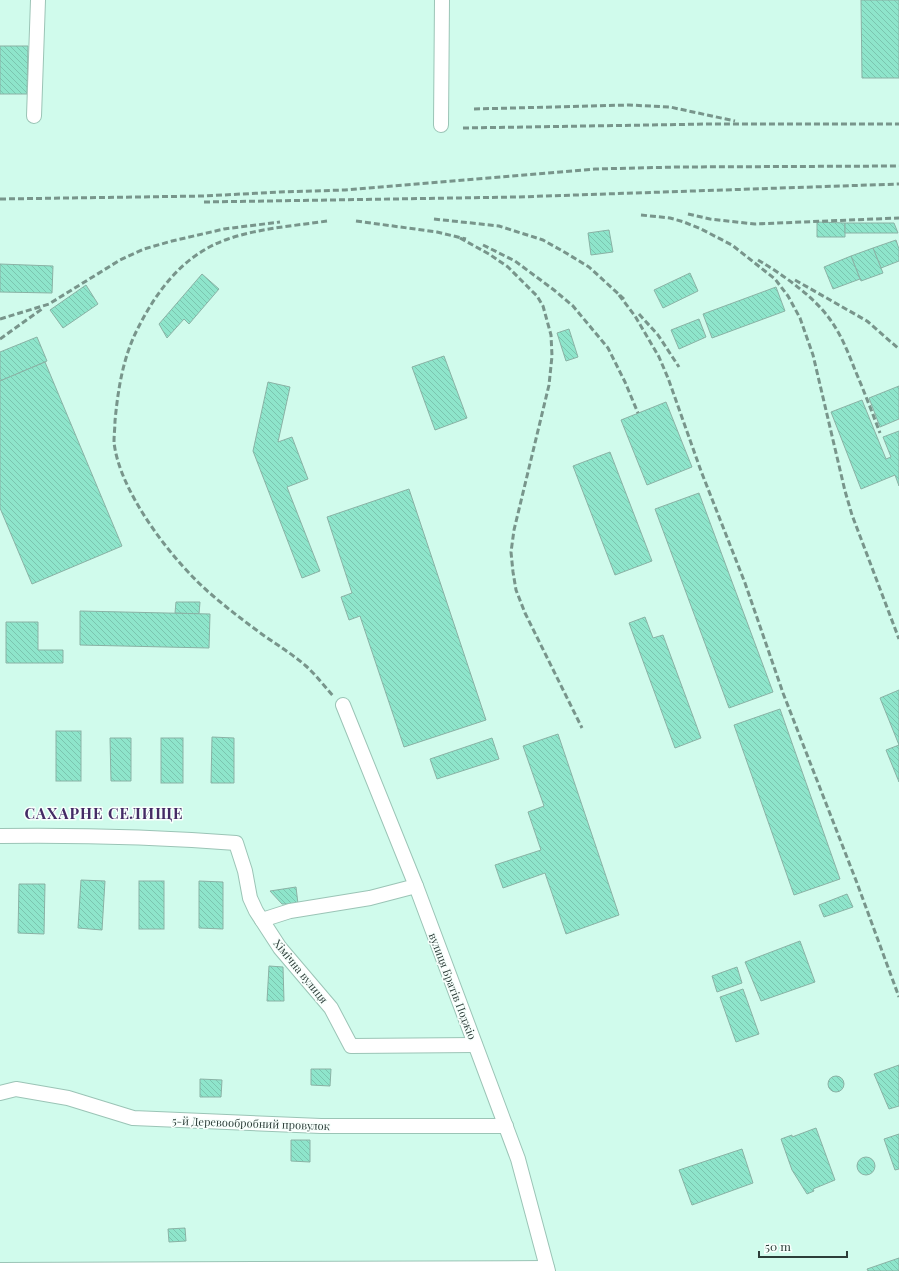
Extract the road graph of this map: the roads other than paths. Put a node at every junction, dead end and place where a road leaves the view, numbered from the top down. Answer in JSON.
{"nodes":[{"id":1,"x":38,"y":0,"type":"edge"},
{"id":2,"x":442,"y":0,"type":"edge"},
{"id":3,"x":34,"y":116,"type":"dead end"},
{"id":4,"x":441,"y":125,"type":"dead end"},
{"id":5,"x":343,"y":705,"type":"dead end"},
{"id":6,"x":0,"y":836,"type":"edge"},
{"id":7,"x":416,"y":886,"type":"junction"},
{"id":8,"x":262,"y":920,"type":"junction"},
{"id":9,"x":475,"y":1045,"type":"junction"},
{"id":10,"x":0,"y":1093,"type":"edge"},
{"id":11,"x":506,"y":1126,"type":"junction"},
{"id":12,"x":548,"y":1269,"type":"edge"},
{"id":13,"x":0,"y":1270,"type":"edge"}],
"edges":[{"from":1,"to":3,"type":"street"},
{"from":2,"to":4,"type":"street"},
{"from":5,"to":7,"type":"street","name":"вулиця Братів Поджіо"},
{"from":6,"to":8,"type":"street","name":"Хімічна вулиця"},
{"from":7,"to":8,"type":"street"},
{"from":7,"to":9,"type":"street","name":"вулиця Братів Поджіо"},
{"from":8,"to":9,"type":"street","name":"Хімічна вулиця"},
{"from":9,"to":11,"type":"street","name":"вулиця Братів Поджіо"},
{"from":10,"to":11,"type":"street","name":"5-й Деревообробний провулок"},
{"from":11,"to":12,"type":"street","name":"вулиця Братів Поджіо"},
{"from":12,"to":13,"type":"street"}]}
